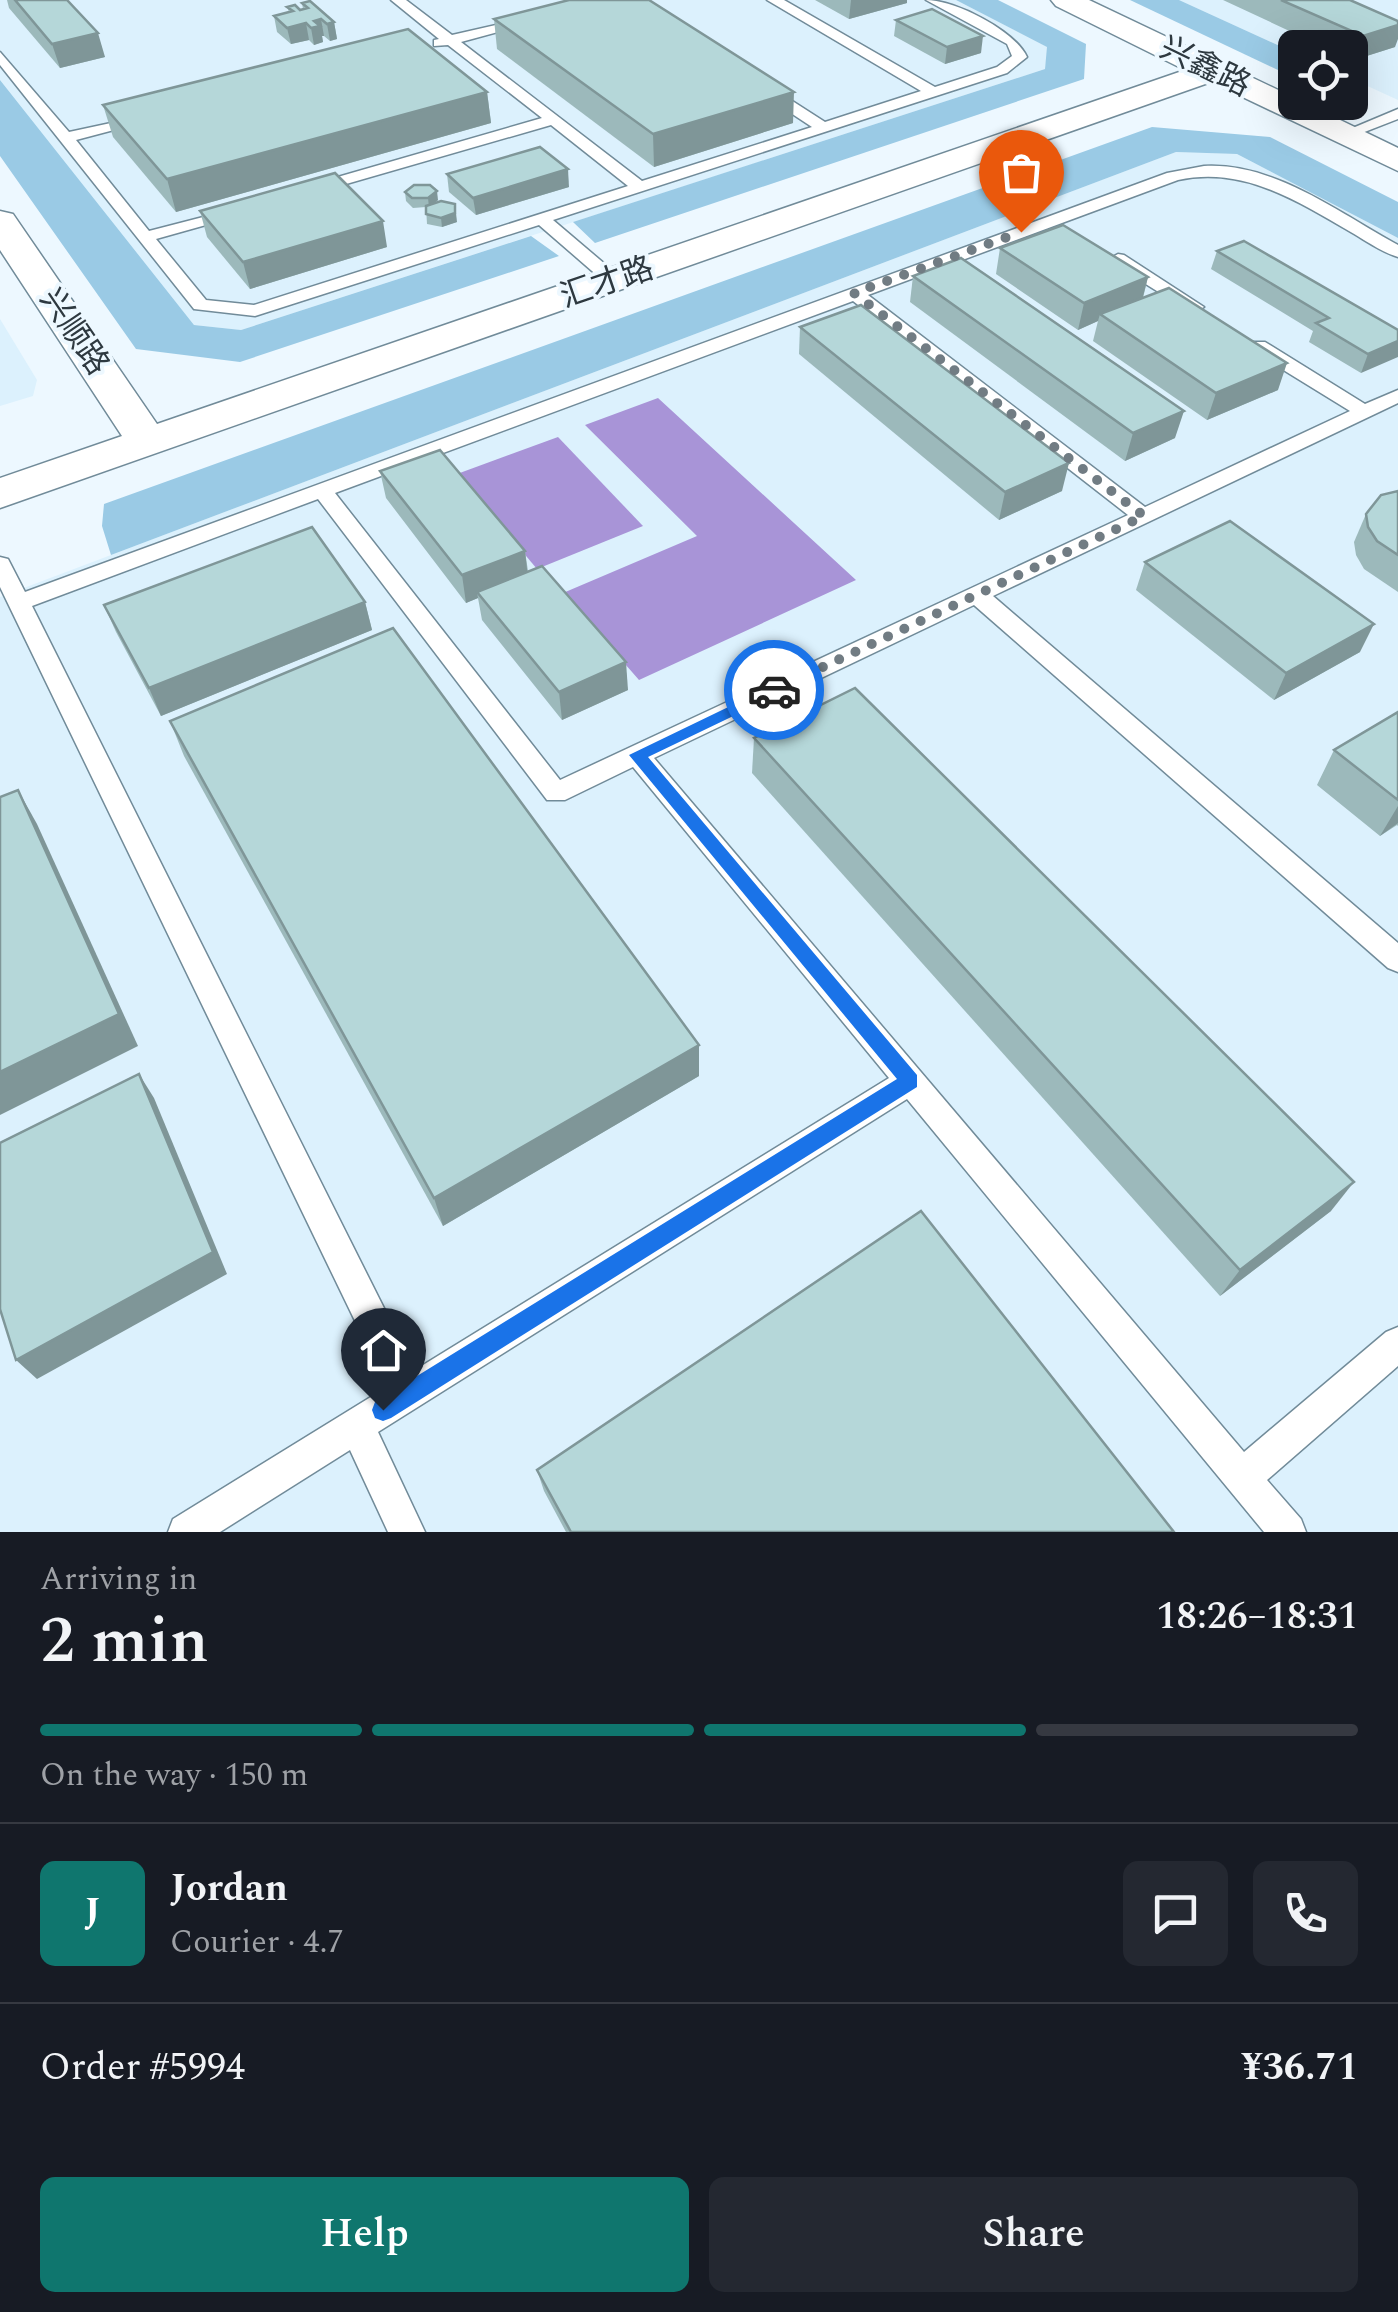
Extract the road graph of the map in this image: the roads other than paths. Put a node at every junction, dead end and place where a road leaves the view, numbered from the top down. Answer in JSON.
{"nodes":[{"id":1,"x":398,"y":0,"type":"edge"},
{"id":2,"x":774,"y":0,"type":"edge"},
{"id":3,"x":933,"y":0,"type":"edge"},
{"id":4,"x":1066,"y":0,"type":"edge"},
{"id":5,"x":536,"y":18,"type":"edge"},
{"id":6,"x":450,"y":40,"type":"junction"},
{"id":7,"x":430,"y":45,"type":"edge"},
{"id":8,"x":0,"y":56,"type":"edge"},
{"id":9,"x":1213,"y":71,"type":"junction"},
{"id":10,"x":758,"y":85,"type":"edge"},
{"id":11,"x":933,"y":92,"type":"junction"},
{"id":12,"x":162,"y":114,"type":"edge"},
{"id":13,"x":1398,"y":114,"type":"edge"},
{"id":14,"x":553,"y":120,"type":"junction"},
{"id":15,"x":824,"y":128,"type":"junction"},
{"id":16,"x":1344,"y":135,"type":"junction"},
{"id":17,"x":66,"y":138,"type":"junction"},
{"id":18,"x":1395,"y":157,"type":"edge"},
{"id":19,"x":640,"y":188,"type":"junction"},
{"id":20,"x":294,"y":194,"type":"edge"},
{"id":21,"x":256,"y":205,"type":"edge"},
{"id":22,"x":542,"y":219,"type":"junction"},
{"id":23,"x":0,"y":222,"type":"edge"},
{"id":24,"x":146,"y":237,"type":"junction"},
{"id":25,"x":1103,"y":250,"type":"edge"},
{"id":26,"x":1398,"y":252,"type":"edge"},
{"id":27,"x":613,"y":280,"type":"junction"},
{"id":28,"x":854,"y":293,"type":"junction"},
{"id":29,"x":1396,"y":400,"type":"edge"},
{"id":30,"x":1365,"y":412,"type":"junction"},
{"id":31,"x":148,"y":442,"type":"junction"},
{"id":32,"x":322,"y":490,"type":"junction"},
{"id":33,"x":0,"y":494,"type":"edge"},
{"id":34,"x":1144,"y":516,"type":"junction"},
{"id":35,"x":0,"y":564,"type":"edge"},
{"id":36,"x":977,"y":595,"type":"junction"},
{"id":37,"x":18,"y":602,"type":"junction"},
{"id":38,"x":638,"y":755,"type":"junction"},
{"id":39,"x":1398,"y":960,"type":"edge"},
{"id":40,"x":910,"y":1081,"type":"junction"},
{"id":41,"x":1398,"y":1344,"type":"edge"},
{"id":42,"x":409,"y":1394,"type":"junction"},
{"id":43,"x":357,"y":1426,"type":"junction"},
{"id":44,"x":1243,"y":1478,"type":"junction"},
{"id":45,"x":186,"y":1532,"type":"edge"},
{"id":46,"x":407,"y":1532,"type":"edge"},
{"id":47,"x":1288,"y":1532,"type":"edge"}],
"edges":[{"from":1,"to":6,"type":"lane"},
{"from":2,"to":11,"type":"lane"},
{"from":3,"to":11,"type":"lane"},
{"from":4,"to":9,"type":"main road","name":"兴鑫路"},
{"from":5,"to":6,"type":"lane"},
{"from":6,"to":7,"type":"lane"},
{"from":6,"to":14,"type":"lane"},
{"from":8,"to":17,"type":"lane"},
{"from":9,"to":16,"type":"main road","name":"兴鑫路"},
{"from":9,"to":27,"type":"main road","name":"汇才路"},
{"from":10,"to":15,"type":"lane"},
{"from":11,"to":15,"type":"lane"},
{"from":12,"to":17,"type":"lane"},
{"from":13,"to":16,"type":"lane"},
{"from":14,"to":19,"type":"lane"},
{"from":14,"to":20,"type":"lane"},
{"from":15,"to":19,"type":"lane"},
{"from":16,"to":18,"type":"main road","name":"兴鑫路"},
{"from":17,"to":24,"type":"lane"},
{"from":19,"to":22,"type":"lane"},
{"from":21,"to":24,"type":"lane"},
{"from":22,"to":24,"type":"lane"},
{"from":22,"to":27,"type":"lane"},
{"from":23,"to":31,"type":"main road","name":"兴顺路"},
{"from":25,"to":30,"type":"lane"},
{"from":26,"to":28,"type":"lane"},
{"from":27,"to":31,"type":"main road","name":"汇才路"},
{"from":28,"to":32,"type":"lane"},
{"from":28,"to":34,"type":"lane"},
{"from":29,"to":30,"type":"lane"},
{"from":30,"to":34,"type":"lane"},
{"from":31,"to":33,"type":"main road","name":"汇才路"},
{"from":32,"to":37,"type":"lane"},
{"from":32,"to":38,"type":"lane"},
{"from":34,"to":36,"type":"lane"},
{"from":35,"to":37,"type":"lane"},
{"from":36,"to":38,"type":"lane"},
{"from":36,"to":39,"type":"lane"},
{"from":37,"to":42,"type":"lane"},
{"from":38,"to":40,"type":"lane"},
{"from":40,"to":42,"type":"lane"},
{"from":40,"to":44,"type":"lane"},
{"from":41,"to":44,"type":"lane"},
{"from":42,"to":43,"type":"lane"},
{"from":43,"to":45,"type":"lane"},
{"from":43,"to":46,"type":"lane"},
{"from":44,"to":47,"type":"lane"}]}
